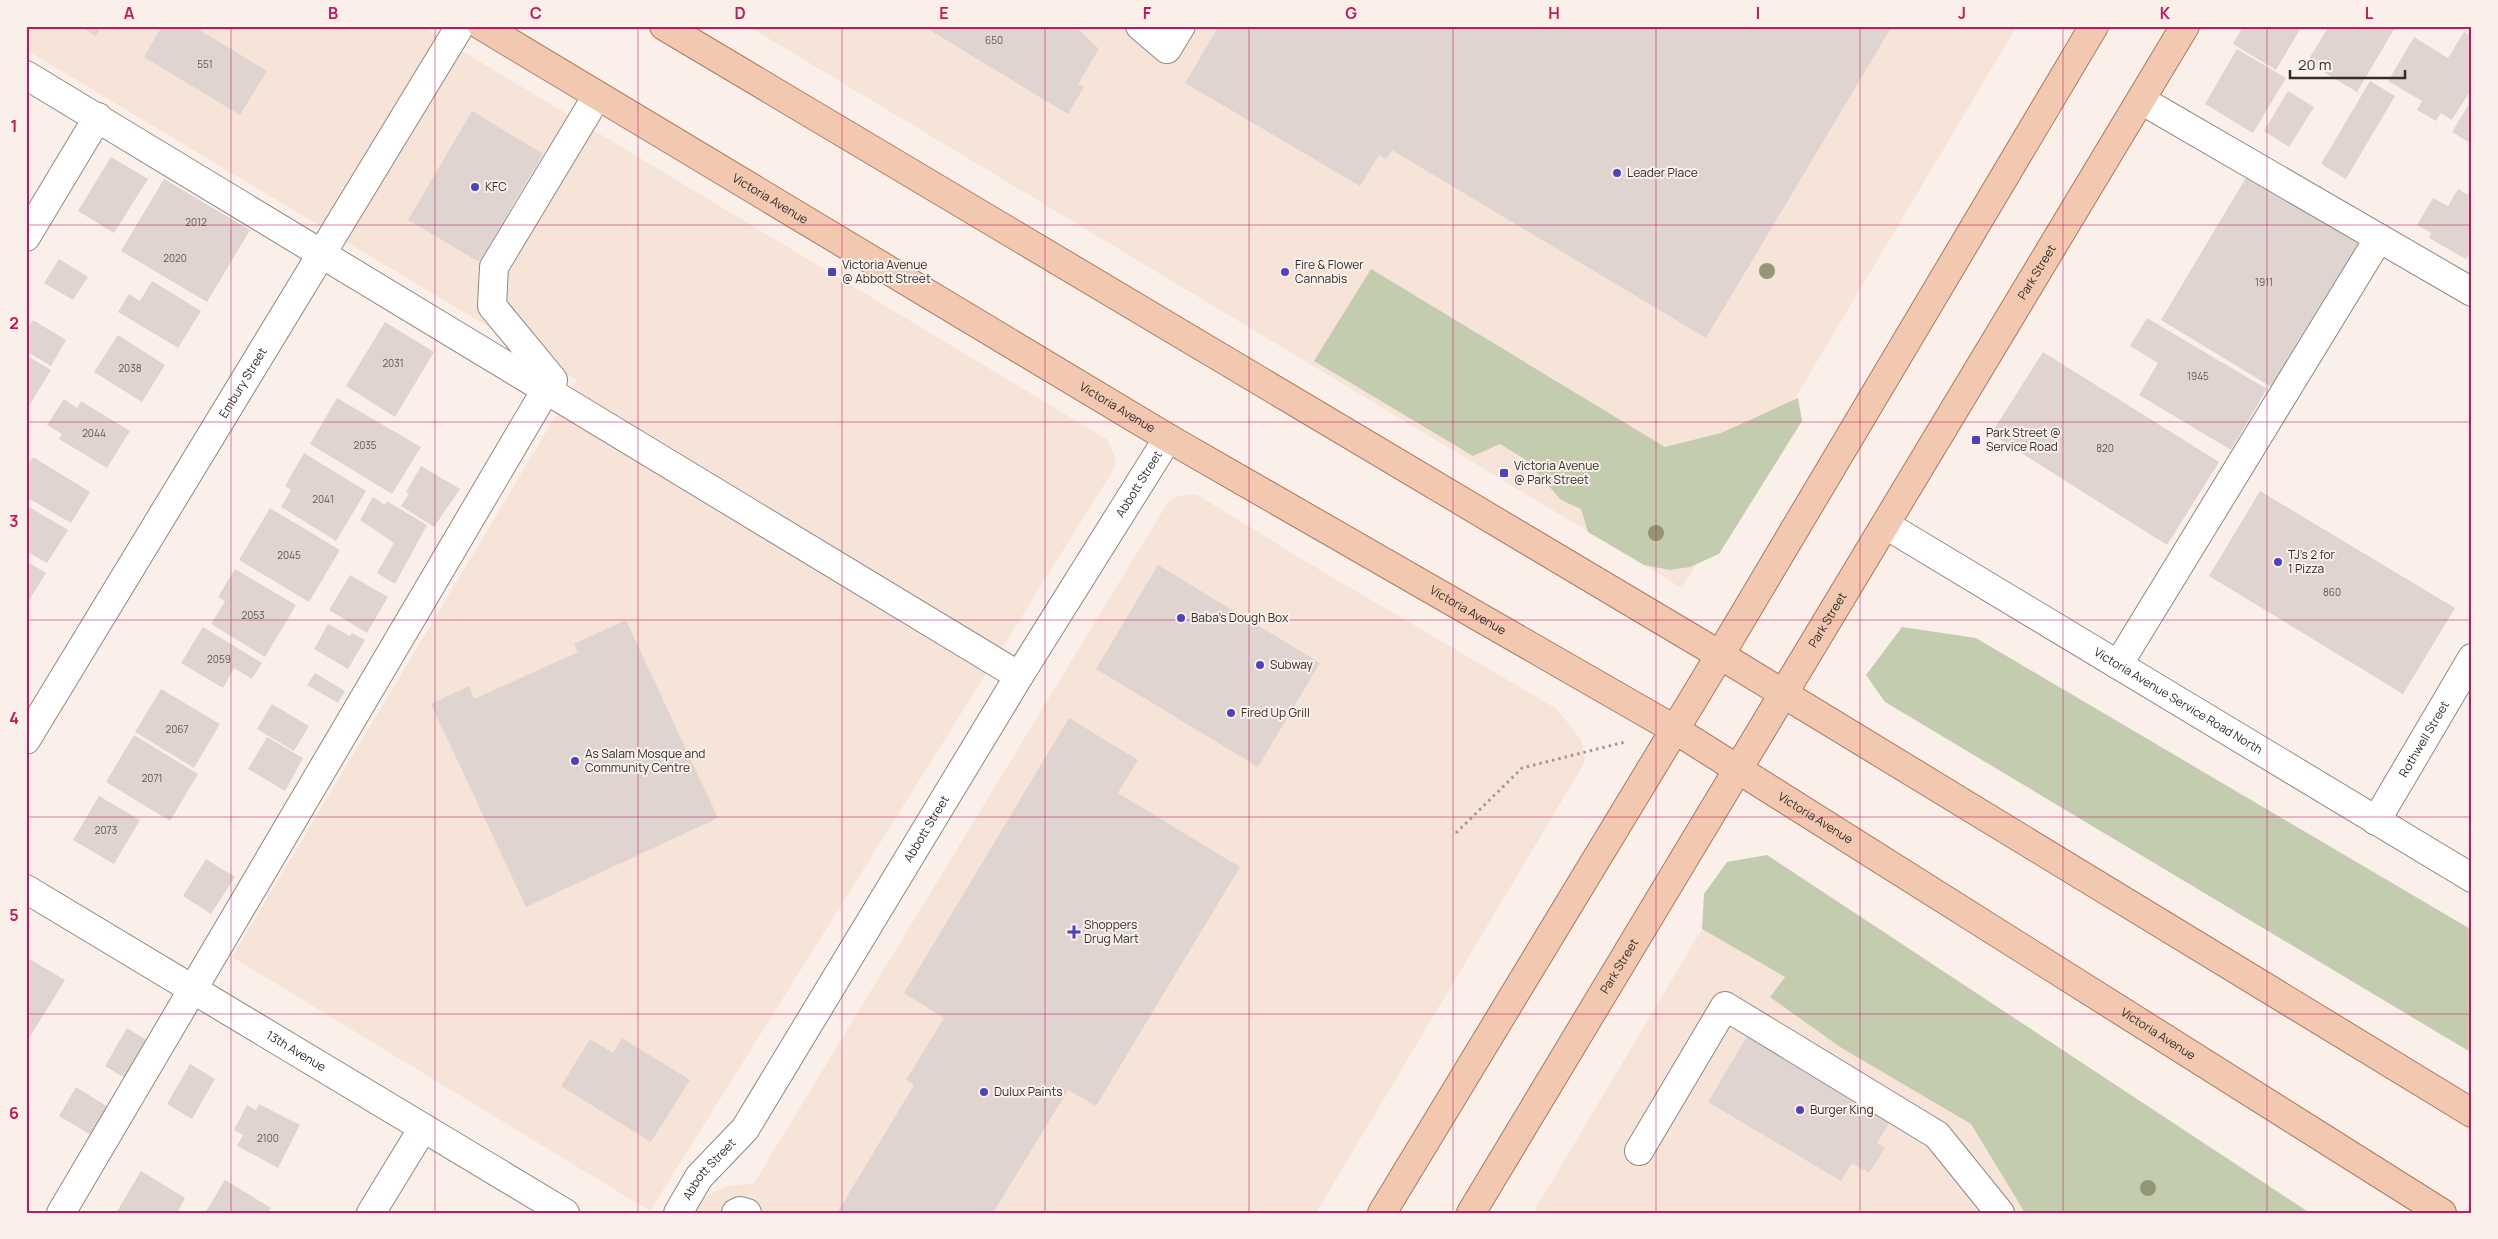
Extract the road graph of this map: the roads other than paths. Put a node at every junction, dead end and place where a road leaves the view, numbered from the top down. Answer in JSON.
{"nodes":[{"id":1,"x":460,"y":26,"type":"edge"},
{"id":2,"x":482,"y":26,"type":"edge"},
{"id":3,"x":664,"y":26,"type":"edge"},
{"id":4,"x":1140,"y":26,"type":"edge"},
{"id":5,"x":1180,"y":26,"type":"edge"},
{"id":6,"x":2094,"y":26,"type":"edge"},
{"id":7,"x":2185,"y":26,"type":"edge"},
{"id":8,"x":26,"y":75,"type":"edge"},
{"id":9,"x":597,"y":96,"type":"junction"},
{"id":10,"x":2141,"y":100,"type":"junction"},
{"id":11,"x":98,"y":117,"type":"junction"},
{"id":12,"x":26,"y":237,"type":"edge"},
{"id":13,"x":2379,"y":238,"type":"junction"},
{"id":14,"x":322,"y":253,"type":"junction"},
{"id":15,"x":2472,"y":292,"type":"edge"},
{"id":16,"x":550,"y":384,"type":"junction"},
{"id":17,"x":1168,"y":438,"type":"junction"},
{"id":18,"x":1886,"y":525,"type":"junction"},
{"id":19,"x":1720,"y":655,"type":"junction"},
{"id":20,"x":2472,"y":658,"type":"edge"},
{"id":21,"x":2118,"y":665,"type":"junction"},
{"id":22,"x":1019,"y":676,"type":"junction"},
{"id":23,"x":1783,"y":695,"type":"junction"},
{"id":24,"x":1674,"y":730,"type":"junction"},
{"id":25,"x":26,"y":740,"type":"edge"},
{"id":26,"x":1740,"y":770,"type":"junction"},
{"id":27,"x":2376,"y":821,"type":"junction"},
{"id":28,"x":2472,"y":878,"type":"edge"},
{"id":29,"x":26,"y":889,"type":"edge"},
{"id":30,"x":193,"y":989,"type":"junction"},
{"id":31,"x":2472,"y":1113,"type":"edge"},
{"id":32,"x":423,"y":1128,"type":"junction"},
{"id":33,"x":1639,"y":1151,"type":"dead end"},
{"id":34,"x":61,"y":1213,"type":"edge"},
{"id":35,"x":370,"y":1213,"type":"edge"},
{"id":36,"x":565,"y":1213,"type":"edge"},
{"id":37,"x":678,"y":1213,"type":"edge"},
{"id":38,"x":736,"y":1213,"type":"edge"},
{"id":39,"x":747,"y":1213,"type":"edge"},
{"id":40,"x":1382,"y":1213,"type":"edge"},
{"id":41,"x":1471,"y":1213,"type":"edge"},
{"id":42,"x":2000,"y":1213,"type":"edge"},
{"id":43,"x":2442,"y":1213,"type":"edge"}],
"edges":[{"from":1,"to":14,"type":"street","name":"Embury Street"},
{"from":2,"to":9,"type":"main road","name":"Victoria Avenue"},
{"from":3,"to":19,"type":"main road"},
{"from":4,"to":5,"type":"street"},
{"from":6,"to":19,"type":"main road"},
{"from":7,"to":10,"type":"main road","name":"Park Street"},
{"from":8,"to":11,"type":"street"},
{"from":9,"to":16,"type":"street"},
{"from":9,"to":17,"type":"main road","name":"Victoria Avenue"},
{"from":10,"to":13,"type":"street"},
{"from":10,"to":18,"type":"main road","name":"Park Street"},
{"from":11,"to":12,"type":"street"},
{"from":11,"to":14,"type":"street"},
{"from":13,"to":15,"type":"street"},
{"from":13,"to":21,"type":"street"},
{"from":14,"to":16,"type":"street"},
{"from":14,"to":25,"type":"street","name":"Embury Street"},
{"from":16,"to":22,"type":"street"},
{"from":16,"to":30,"type":"street"},
{"from":17,"to":22,"type":"street","name":"Abbott Street"},
{"from":17,"to":24,"type":"main road","name":"Victoria Avenue"},
{"from":18,"to":21,"type":"street","name":"Victoria Avenue Service Road North"},
{"from":18,"to":23,"type":"main road","name":"Park Street"},
{"from":19,"to":23,"type":"main road"},
{"from":19,"to":24,"type":"main road"},
{"from":20,"to":27,"type":"street","name":"Rothwell Street"},
{"from":21,"to":27,"type":"street","name":"Victoria Avenue Service Road North"},
{"from":22,"to":37,"type":"street","name":"Abbott Street"},
{"from":23,"to":26,"type":"main road","name":"Park Street"},
{"from":23,"to":31,"type":"main road"},
{"from":24,"to":26,"type":"main road","name":"Victoria Avenue"},
{"from":24,"to":40,"type":"main road"},
{"from":26,"to":41,"type":"main road","name":"Park Street"},
{"from":26,"to":43,"type":"main road","name":"Victoria Avenue"},
{"from":27,"to":28,"type":"street","name":"Victoria Avenue Service Road North"},
{"from":29,"to":30,"type":"street","name":"13th Avenue"},
{"from":30,"to":32,"type":"street","name":"13th Avenue"},
{"from":30,"to":34,"type":"street"},
{"from":32,"to":35,"type":"street"},
{"from":32,"to":36,"type":"street","name":"13th Avenue"},
{"from":33,"to":42,"type":"street"},
{"from":38,"to":39,"type":"street"}]}
